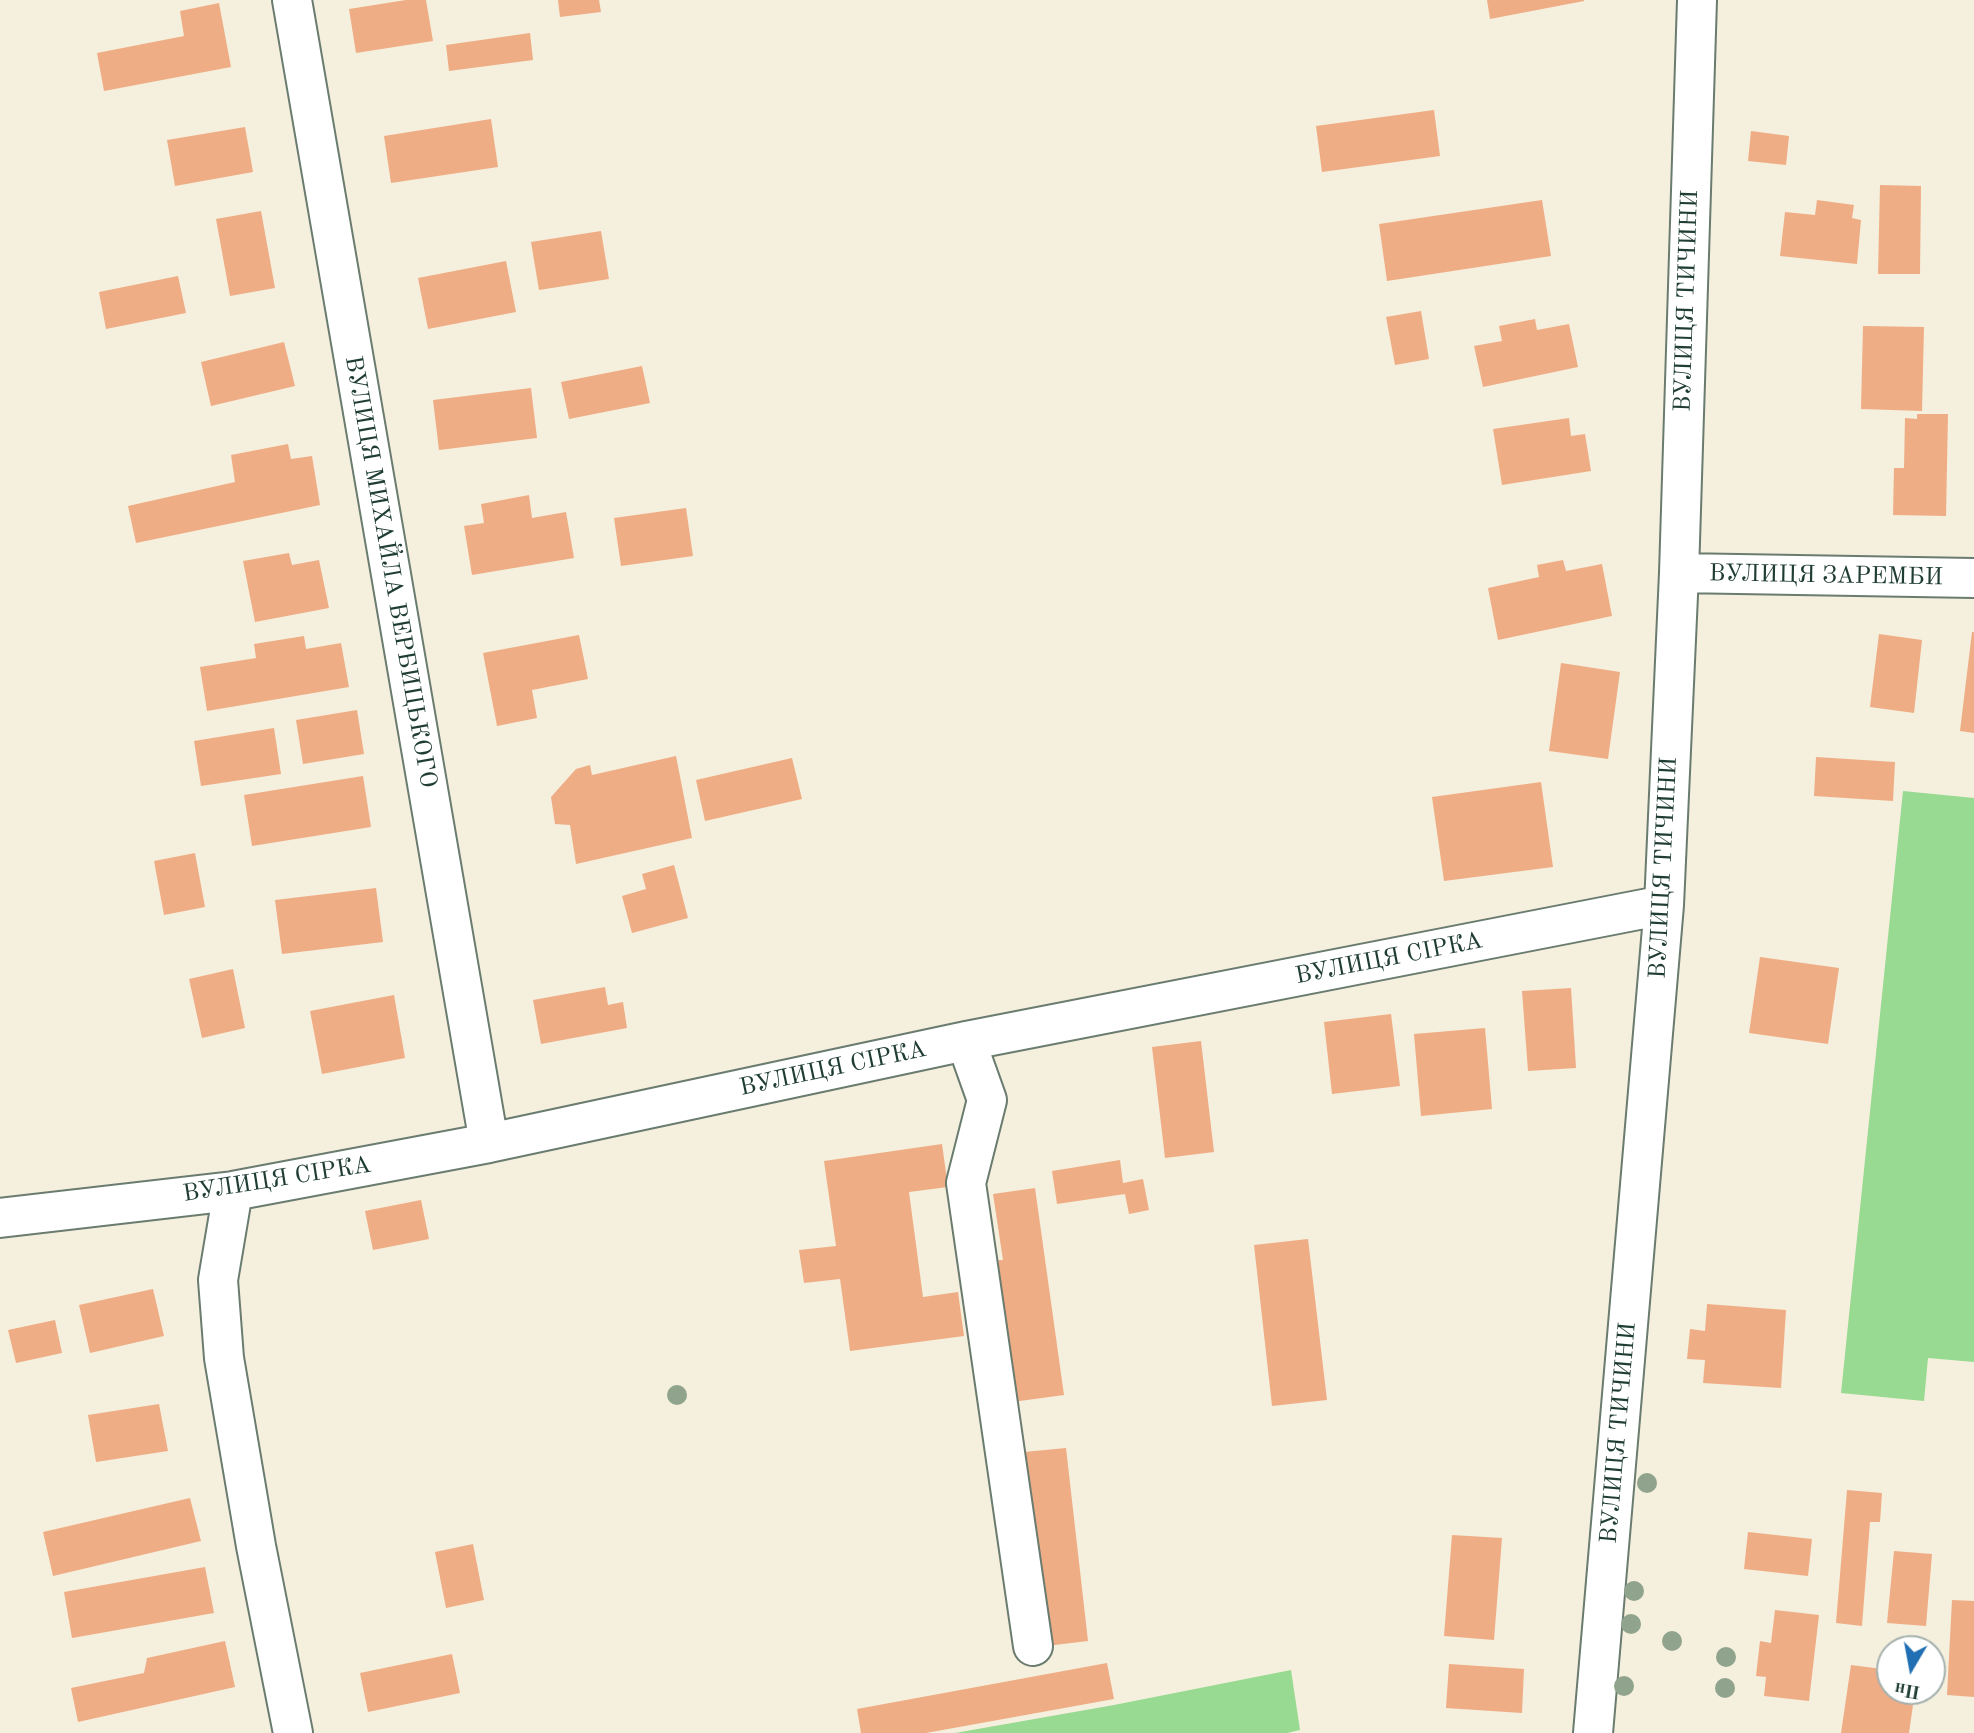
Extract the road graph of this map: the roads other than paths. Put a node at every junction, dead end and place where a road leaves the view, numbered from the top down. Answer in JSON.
{"nodes":[{"id":1,"x":292,"y":0,"type":"edge"},
{"id":2,"x":1697,"y":0,"type":"edge"},
{"id":3,"x":1679,"y":573,"type":"junction"},
{"id":4,"x":1974,"y":578,"type":"edge"},
{"id":5,"x":1664,"y":905,"type":"junction"},
{"id":6,"x":966,"y":1041,"type":"junction"},
{"id":7,"x":489,"y":1143,"type":"junction"},
{"id":8,"x":233,"y":1191,"type":"junction"},
{"id":9,"x":0,"y":1218,"type":"edge"},
{"id":10,"x":1034,"y":1646,"type":"dead end"},
{"id":11,"x":293,"y":1733,"type":"edge"},
{"id":12,"x":1593,"y":1733,"type":"edge"}],
"edges":[{"from":1,"to":7,"type":"street","name":"ВУЛИЦЯ МИХАЙЛА ВЕРБИЦЬКОГО"},
{"from":2,"to":3,"type":"street","name":"ВУЛИЦЯ ТИЧИНИ"},
{"from":3,"to":4,"type":"street","name":"ВУЛИЦЯ ЗАРЕМБИ"},
{"from":3,"to":5,"type":"street","name":"ВУЛИЦЯ ТИЧИНИ"},
{"from":5,"to":6,"type":"street","name":"ВУЛИЦЯ СІРКА"},
{"from":5,"to":12,"type":"street","name":"ВУЛИЦЯ ТИЧИНИ"},
{"from":6,"to":7,"type":"street","name":"ВУЛИЦЯ СІРКА"},
{"from":6,"to":10,"type":"street"},
{"from":7,"to":8,"type":"street","name":"ВУЛИЦЯ СІРКА"},
{"from":8,"to":9,"type":"street","name":"ВУЛИЦЯ СІРКА"},
{"from":8,"to":11,"type":"street"}]}
